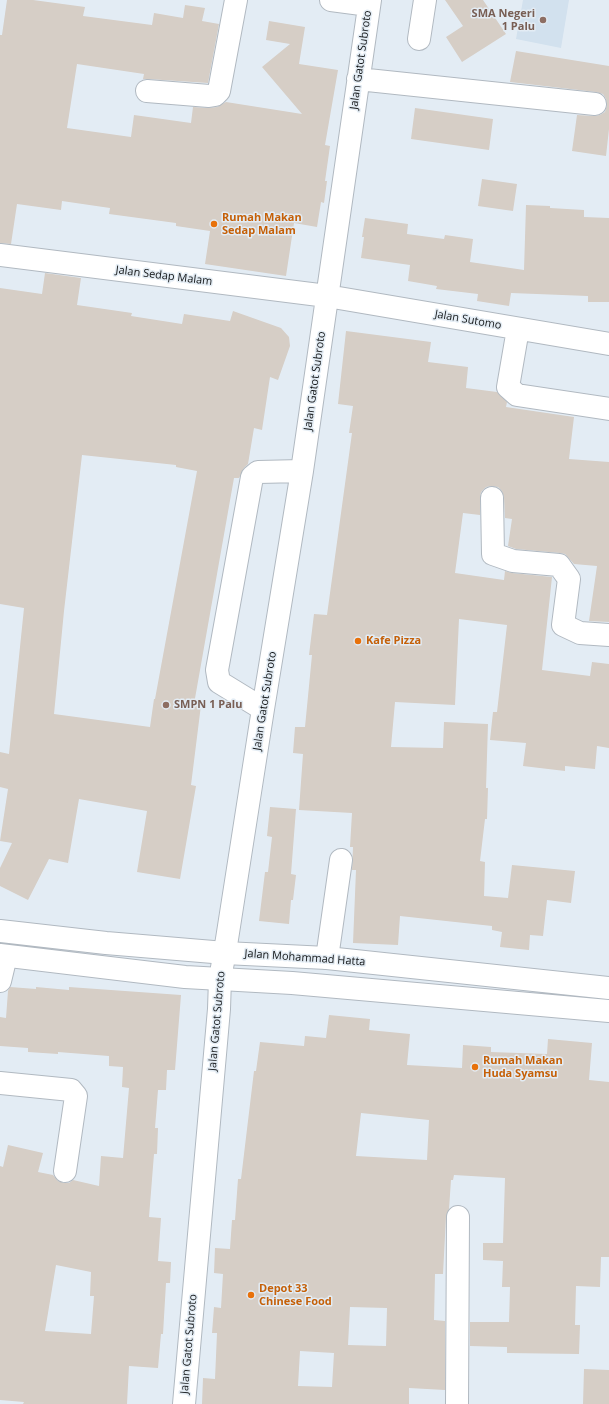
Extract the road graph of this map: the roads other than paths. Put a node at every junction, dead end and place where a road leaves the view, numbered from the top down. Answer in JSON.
{"nodes":[{"id":1,"x":236,"y":0,"type":"edge"},
{"id":2,"x":331,"y":0,"type":"edge"},
{"id":3,"x":425,"y":0,"type":"edge"},
{"id":4,"x":369,"y":2,"type":"edge"},
{"id":5,"x":419,"y":40,"type":"dead end"},
{"id":6,"x":358,"y":79,"type":"junction"},
{"id":7,"x":147,"y":91,"type":"dead end"},
{"id":8,"x":595,"y":104,"type":"dead end"},
{"id":9,"x":0,"y":255,"type":"edge"},
{"id":10,"x":327,"y":296,"type":"junction"},
{"id":11,"x":518,"y":329,"type":"junction"},
{"id":12,"x":609,"y":344,"type":"edge"},
{"id":13,"x":609,"y":409,"type":"edge"},
{"id":14,"x":302,"y":471,"type":"junction"},
{"id":15,"x":492,"y":498,"type":"dead end"},
{"id":16,"x":609,"y":635,"type":"edge"},
{"id":17,"x":263,"y":709,"type":"junction"},
{"id":18,"x":341,"y":860,"type":"dead end"},
{"id":19,"x":0,"y":931,"type":"edge"},
{"id":20,"x":225,"y":953,"type":"junction"},
{"id":21,"x":3,"y":956,"type":"edge"},
{"id":22,"x":327,"y":958,"type":"junction"},
{"id":23,"x":220,"y":979,"type":"junction"},
{"id":24,"x":0,"y":981,"type":"edge"},
{"id":25,"x":609,"y":988,"type":"edge"},
{"id":26,"x":609,"y":1011,"type":"edge"},
{"id":27,"x":0,"y":1083,"type":"edge"},
{"id":28,"x":65,"y":1171,"type":"dead end"},
{"id":29,"x":458,"y":1217,"type":"dead end"},
{"id":30,"x":184,"y":1404,"type":"edge"},
{"id":31,"x":457,"y":1404,"type":"edge"}],
"edges":[{"from":1,"to":7,"type":"street"},
{"from":2,"to":4,"type":"street"},
{"from":3,"to":5,"type":"street"},
{"from":4,"to":6,"type":"street","name":"Jalan Gatot Subroto"},
{"from":6,"to":8,"type":"street"},
{"from":6,"to":10,"type":"street","name":"Jalan Gatot Subroto"},
{"from":9,"to":10,"type":"street","name":"Jalan Sedap Malam"},
{"from":10,"to":11,"type":"street","name":"Jalan Sutomo"},
{"from":10,"to":14,"type":"street","name":"Jalan Gatot Subroto"},
{"from":11,"to":12,"type":"street","name":"Jalan Sutomo"},
{"from":11,"to":13,"type":"street"},
{"from":14,"to":17,"type":"street","name":"Jalan Gatot Subroto"},
{"from":14,"to":17,"type":"street"},
{"from":15,"to":16,"type":"street"},
{"from":17,"to":20,"type":"street","name":"Jalan Gatot Subroto"},
{"from":18,"to":22,"type":"street"},
{"from":19,"to":20,"type":"street","name":"Jalan Mohammad Hatta"},
{"from":20,"to":22,"type":"street","name":"Jalan Mohammad Hatta"},
{"from":20,"to":23,"type":"street","name":"Jalan Gatot Subroto"},
{"from":21,"to":23,"type":"street"},
{"from":21,"to":24,"type":"street"},
{"from":22,"to":25,"type":"street","name":"Jalan Mohammad Hatta"},
{"from":23,"to":26,"type":"street"},
{"from":23,"to":30,"type":"street","name":"Jalan Gatot Subroto"},
{"from":27,"to":28,"type":"street"},
{"from":29,"to":31,"type":"street"}]}
